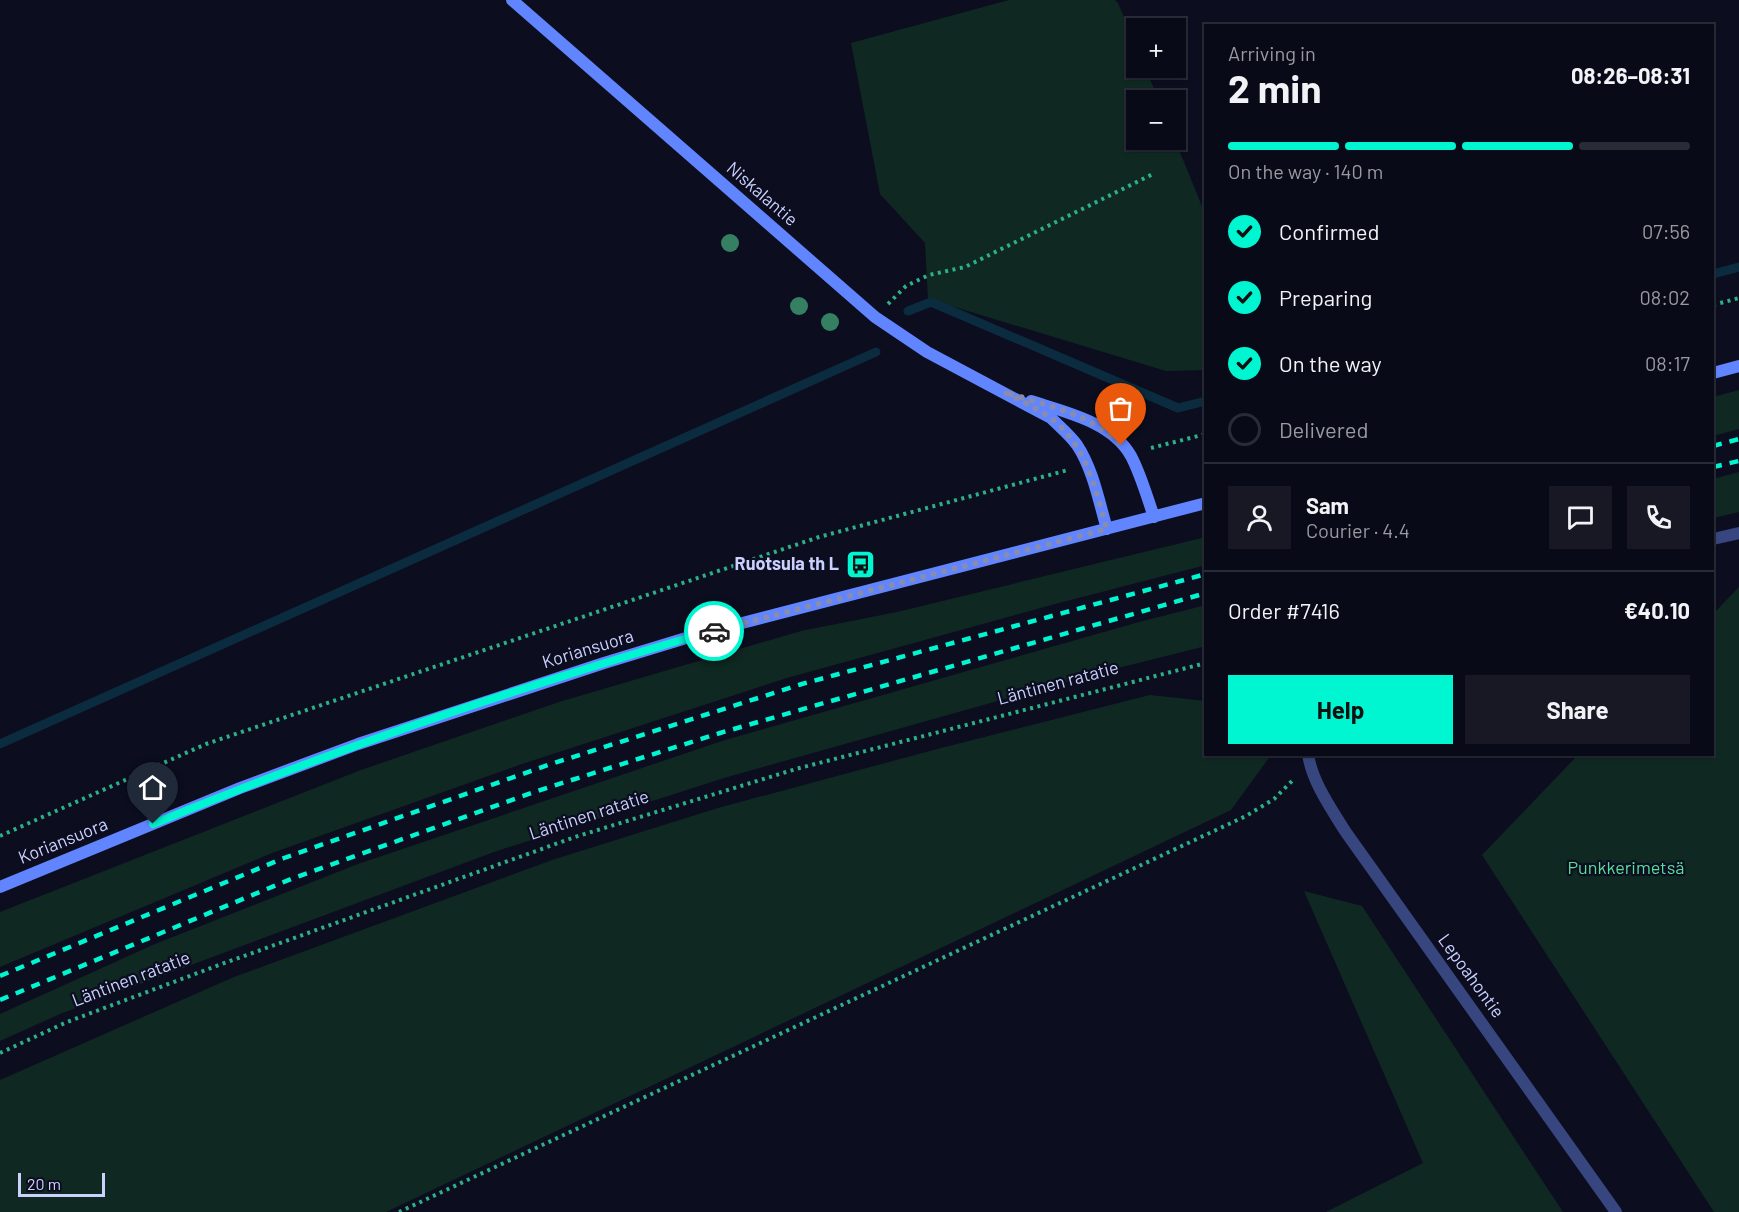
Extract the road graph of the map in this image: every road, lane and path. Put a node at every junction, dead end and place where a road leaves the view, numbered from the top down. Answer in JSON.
{"nodes":[{"id":1,"x":512,"y":0,"type":"edge"},
{"id":2,"x":1155,"y":173,"type":"dead end"},
{"id":3,"x":1739,"y":298,"type":"edge"},
{"id":4,"x":1714,"y":305,"type":"edge"},
{"id":5,"x":875,"y":317,"type":"junction"},
{"id":6,"x":1739,"y":366,"type":"edge"},
{"id":7,"x":1714,"y":373,"type":"edge"},
{"id":8,"x":1004,"y":392,"type":"junction"},
{"id":9,"x":1204,"y":434,"type":"edge"},
{"id":10,"x":1150,"y":448,"type":"dead end"},
{"id":11,"x":1068,"y":470,"type":"dead end"},
{"id":12,"x":1204,"y":504,"type":"edge"},
{"id":13,"x":1154,"y":517,"type":"junction"},
{"id":14,"x":1107,"y":529,"type":"junction"},
{"id":15,"x":1739,"y":533,"type":"edge"},
{"id":16,"x":1714,"y":539,"type":"edge"},
{"id":17,"x":1204,"y":664,"type":"edge"},
{"id":18,"x":1309,"y":759,"type":"edge"},
{"id":19,"x":0,"y":836,"type":"edge"},
{"id":20,"x":0,"y":887,"type":"edge"},
{"id":21,"x":0,"y":1053,"type":"edge"},
{"id":22,"x":399,"y":1212,"type":"edge"},
{"id":23,"x":1616,"y":1212,"type":"edge"}],
"edges":[{"from":1,"to":5,"type":"main road","name":"Niskalantie"},
{"from":2,"to":5,"type":"path"},
{"from":3,"to":4,"type":"path"},
{"from":5,"to":8,"type":"main road","name":"Niskalantie"},
{"from":6,"to":7,"type":"main road"},
{"from":8,"to":13,"type":"main road","name":"Niskalantie"},
{"from":8,"to":14,"type":"main road","name":"Niskalantie"},
{"from":9,"to":10,"type":"path"},
{"from":11,"to":19,"type":"path"},
{"from":12,"to":13,"type":"main road","name":"Koriansuora"},
{"from":13,"to":14,"type":"main road","name":"Koriansuora"},
{"from":14,"to":20,"type":"main road","name":"Koriansuora"},
{"from":15,"to":16,"type":"street"},
{"from":17,"to":21,"type":"path","name":"Läntinen ratatie"},
{"from":18,"to":22,"type":"path"},
{"from":18,"to":23,"type":"street","name":"Lepoahontie"}]}
